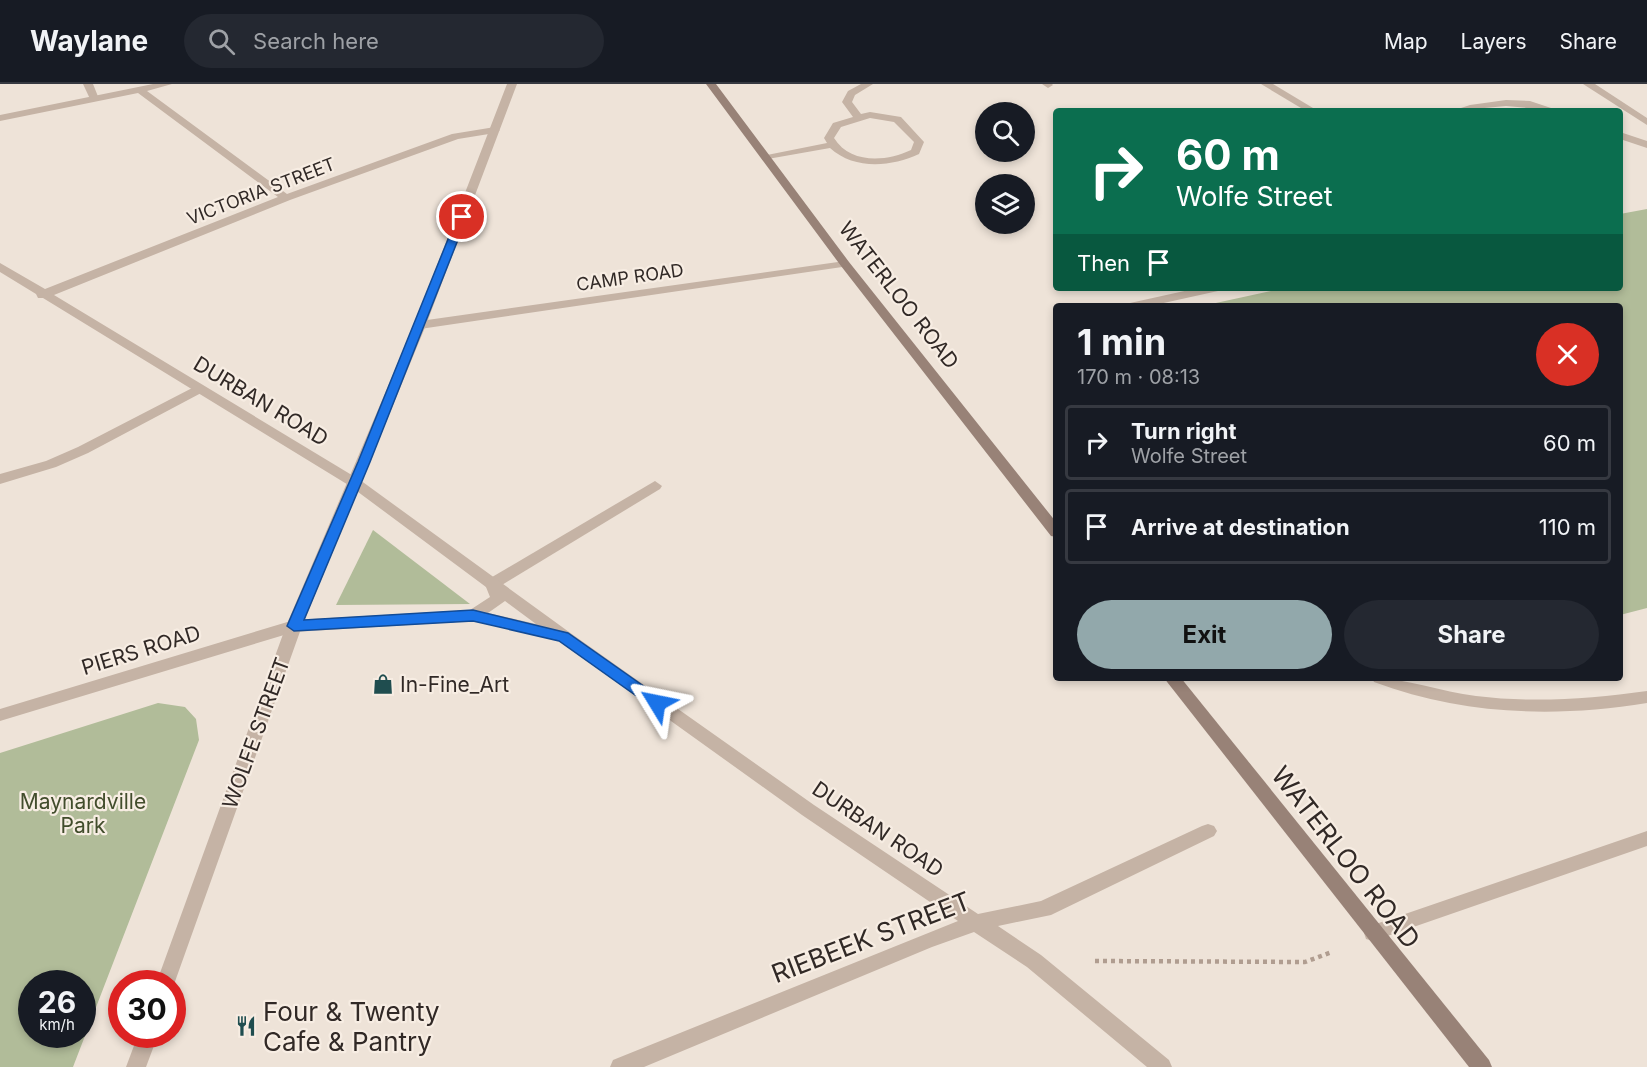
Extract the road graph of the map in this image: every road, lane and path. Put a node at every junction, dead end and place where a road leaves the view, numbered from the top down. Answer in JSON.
{"nodes":[{"id":1,"x":88,"y":84,"type":"edge"},
{"id":2,"x":167,"y":84,"type":"edge"},
{"id":3,"x":512,"y":84,"type":"edge"},
{"id":4,"x":711,"y":84,"type":"edge"},
{"id":5,"x":868,"y":84,"type":"edge"},
{"id":6,"x":1266,"y":84,"type":"edge"},
{"id":7,"x":1588,"y":84,"type":"edge"},
{"id":8,"x":140,"y":90,"type":"junction"},
{"id":9,"x":94,"y":99,"type":"junction"},
{"id":10,"x":1308,"y":108,"type":"edge"},
{"id":11,"x":1470,"y":108,"type":"edge"},
{"id":12,"x":1546,"y":108,"type":"edge"},
{"id":13,"x":858,"y":117,"type":"junction"},
{"id":14,"x":0,"y":118,"type":"edge"},
{"id":15,"x":1647,"y":122,"type":"edge"},
{"id":16,"x":495,"y":130,"type":"junction"},
{"id":17,"x":1623,"y":136,"type":"edge"},
{"id":18,"x":832,"y":145,"type":"junction"},
{"id":19,"x":1647,"y":145,"type":"edge"},
{"id":20,"x":766,"y":158,"type":"junction"},
{"id":21,"x":286,"y":198,"type":"junction"},
{"id":22,"x":845,"y":264,"type":"junction"},
{"id":23,"x":0,"y":267,"type":"edge"},
{"id":24,"x":1201,"y":291,"type":"edge"},
{"id":25,"x":42,"y":295,"type":"junction"},
{"id":26,"x":1147,"y":303,"type":"edge"},
{"id":27,"x":420,"y":326,"type":"junction"},
{"id":28,"x":198,"y":389,"type":"junction"},
{"id":29,"x":0,"y":479,"type":"edge"},
{"id":30,"x":355,"y":483,"type":"junction"},
{"id":31,"x":655,"y":486,"type":"dead end"},
{"id":32,"x":1053,"y":528,"type":"edge"},
{"id":33,"x":492,"y":584,"type":"junction"},
{"id":34,"x":473,"y":615,"type":"junction"},
{"id":35,"x":294,"y":626,"type":"junction"},
{"id":36,"x":563,"y":636,"type":"junction"},
{"id":37,"x":1174,"y":681,"type":"edge"},
{"id":38,"x":1388,"y":681,"type":"edge"},
{"id":39,"x":1647,"y":697,"type":"edge"},
{"id":40,"x":0,"y":715,"type":"edge"},
{"id":41,"x":1208,"y":831,"type":"dead end"},
{"id":42,"x":1647,"y":838,"type":"edge"},
{"id":43,"x":978,"y":922,"type":"junction"},
{"id":44,"x":1373,"y":933,"type":"junction"},
{"id":45,"x":1332,"y":952,"type":"dead end"},
{"id":46,"x":1095,"y":961,"type":"dead end"},
{"id":47,"x":171,"y":970,"type":"edge"},
{"id":48,"x":143,"y":1048,"type":"edge"},
{"id":49,"x":136,"y":1067,"type":"edge"},
{"id":50,"x":620,"y":1067,"type":"edge"},
{"id":51,"x":1162,"y":1067,"type":"edge"},
{"id":52,"x":1482,"y":1067,"type":"edge"}],
"edges":[{"from":1,"to":9,"type":"street"},
{"from":2,"to":8,"type":"street"},
{"from":3,"to":16,"type":"street","name":"WOLFE STREET"},
{"from":4,"to":20,"type":"main road","name":"WATERLOO ROAD"},
{"from":5,"to":13,"type":"street"},
{"from":6,"to":10,"type":"street"},
{"from":7,"to":15,"type":"street"},
{"from":8,"to":9,"type":"street"},
{"from":8,"to":21,"type":"street"},
{"from":9,"to":14,"type":"street"},
{"from":11,"to":12,"type":"street"},
{"from":13,"to":18,"type":"street"},
{"from":13,"to":18,"type":"street"},
{"from":16,"to":21,"type":"street","name":"VICTORIA STREET"},
{"from":16,"to":27,"type":"street","name":"WOLFE STREET"},
{"from":17,"to":19,"type":"street"},
{"from":18,"to":20,"type":"street"},
{"from":20,"to":22,"type":"main road","name":"WATERLOO ROAD"},
{"from":21,"to":25,"type":"street","name":"VICTORIA STREET"},
{"from":22,"to":27,"type":"street","name":"CAMP ROAD"},
{"from":22,"to":32,"type":"main road","name":"WATERLOO ROAD"},
{"from":23,"to":25,"type":"street","name":"DURBAN ROAD"},
{"from":24,"to":26,"type":"street"},
{"from":25,"to":28,"type":"street","name":"DURBAN ROAD"},
{"from":27,"to":30,"type":"street","name":"WOLFE STREET"},
{"from":28,"to":29,"type":"street"},
{"from":28,"to":30,"type":"street","name":"DURBAN ROAD"},
{"from":30,"to":33,"type":"street","name":"DURBAN ROAD"},
{"from":30,"to":35,"type":"street","name":"WOLFE STREET"},
{"from":31,"to":33,"type":"street"},
{"from":33,"to":34,"type":"street","name":"DURBAN ROAD"},
{"from":33,"to":36,"type":"street","name":"DURBAN ROAD"},
{"from":34,"to":35,"type":"street","name":"DURBAN ROAD"},
{"from":34,"to":36,"type":"street","name":"DURBAN ROAD"},
{"from":35,"to":40,"type":"street","name":"PIERS ROAD"},
{"from":35,"to":47,"type":"street","name":"WOLFE STREET"},
{"from":36,"to":43,"type":"street","name":"DURBAN ROAD"},
{"from":37,"to":44,"type":"main road","name":"WATERLOO ROAD"},
{"from":38,"to":39,"type":"street"},
{"from":41,"to":43,"type":"street","name":"RIEBEEK STREET"},
{"from":42,"to":44,"type":"street"},
{"from":43,"to":50,"type":"street","name":"RIEBEEK STREET"},
{"from":43,"to":51,"type":"street","name":"DURBAN ROAD"},
{"from":44,"to":52,"type":"main road","name":"WATERLOO ROAD"},
{"from":45,"to":46,"type":"path"},
{"from":48,"to":49,"type":"street"}]}
